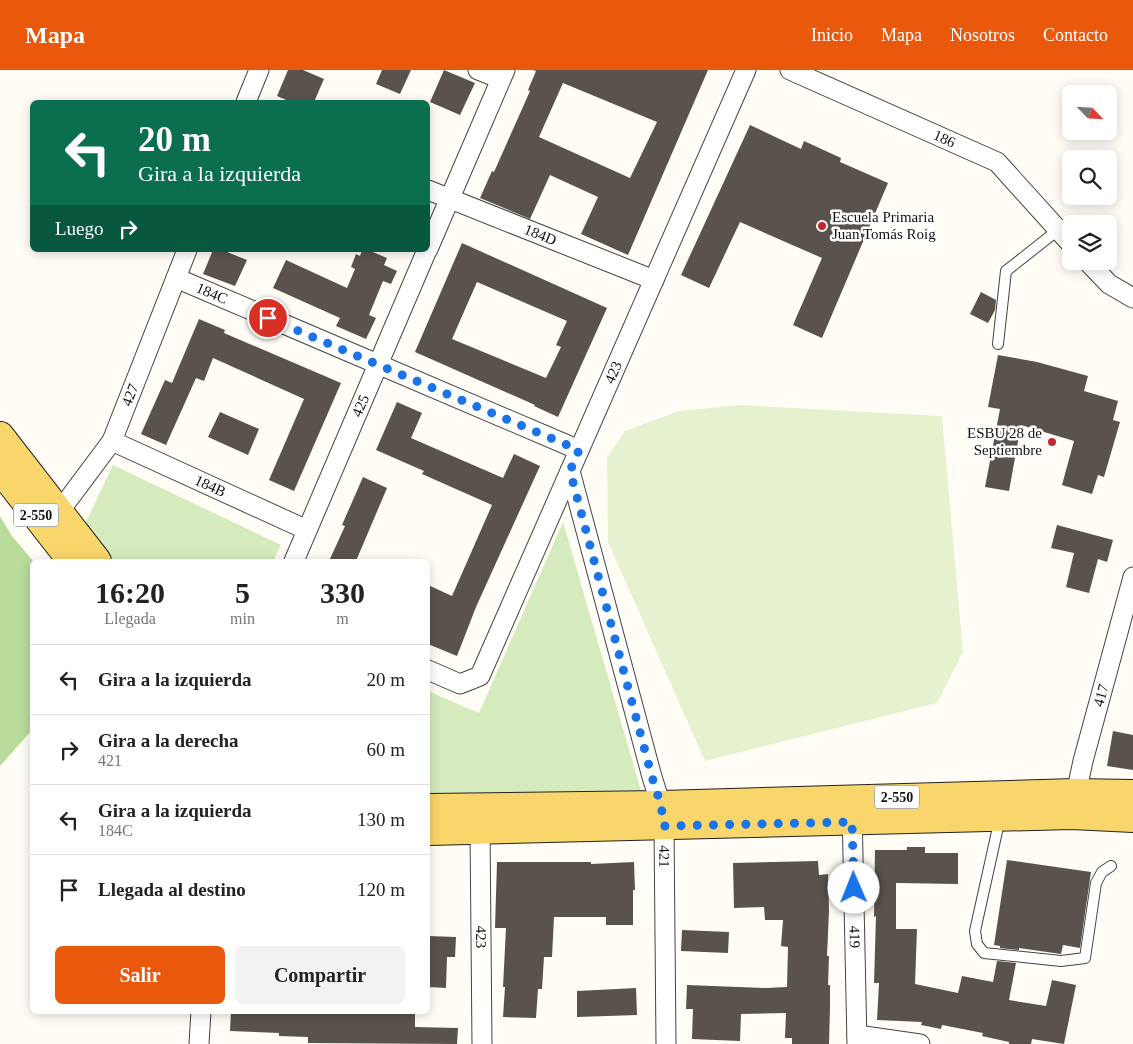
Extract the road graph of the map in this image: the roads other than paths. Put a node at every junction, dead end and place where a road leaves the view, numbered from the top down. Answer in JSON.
{"nodes":[{"id":1,"x":259,"y":70,"type":"edge"},
{"id":2,"x":478,"y":70,"type":"edge"},
{"id":3,"x":746,"y":70,"type":"edge"},
{"id":4,"x":790,"y":70,"type":"edge"},
{"id":5,"x":503,"y":74,"type":"edge"},
{"id":6,"x":247,"y":100,"type":"edge"},
{"id":7,"x":430,"y":191,"type":"edge"},
{"id":8,"x":449,"y":199,"type":"junction"},
{"id":9,"x":1058,"y":230,"type":"junction"},
{"id":10,"x":1062,"y":234,"type":"edge"},
{"id":11,"x":430,"y":243,"type":"edge"},
{"id":12,"x":186,"y":252,"type":"edge"},
{"id":13,"x":426,"y":252,"type":"edge"},
{"id":14,"x":1096,"y":270,"type":"edge"},
{"id":15,"x":176,"y":278,"type":"junction"},
{"id":16,"x":654,"y":280,"type":"junction"},
{"id":17,"x":1133,"y":298,"type":"edge"},
{"id":18,"x":998,"y":344,"type":"dead end"},
{"id":19,"x":378,"y":364,"type":"junction"},
{"id":20,"x":0,"y":436,"type":"edge"},
{"id":21,"x":112,"y":441,"type":"junction"},
{"id":22,"x":579,"y":450,"type":"junction"},
{"id":23,"x":0,"y":469,"type":"edge"},
{"id":24,"x":570,"y":471,"type":"junction"},
{"id":25,"x":53,"y":520,"type":"junction"},
{"id":26,"x":307,"y":530,"type":"junction"},
{"id":27,"x":71,"y":559,"type":"edge"},
{"id":28,"x":95,"y":559,"type":"edge"},
{"id":29,"x":295,"y":559,"type":"edge"},
{"id":30,"x":1133,"y":577,"type":"edge"},
{"id":31,"x":430,"y":671,"type":"edge"},
{"id":32,"x":1133,"y":794,"type":"edge"},
{"id":33,"x":1073,"y":804,"type":"junction"},
{"id":34,"x":430,"y":808,"type":"edge"},
{"id":35,"x":852,"y":811,"type":"junction"},
{"id":36,"x":663,"y":816,"type":"junction"},
{"id":37,"x":1001,"y":817,"type":"junction"},
{"id":38,"x":1133,"y":818,"type":"edge"},
{"id":39,"x":480,"y":829,"type":"junction"},
{"id":40,"x":430,"y":831,"type":"edge"},
{"id":41,"x":1111,"y":866,"type":"dead end"},
{"id":42,"x":201,"y":1014,"type":"edge"},
{"id":43,"x":857,"y":1039,"type":"edge"},
{"id":44,"x":199,"y":1044,"type":"edge"},
{"id":45,"x":482,"y":1044,"type":"edge"},
{"id":46,"x":666,"y":1044,"type":"edge"},
{"id":47,"x":920,"y":1044,"type":"edge"}],
"edges":[{"from":1,"to":6,"type":"street"},
{"from":2,"to":5,"type":"street"},
{"from":3,"to":16,"type":"street","name":"423"},
{"from":4,"to":9,"type":"street","name":"186"},
{"from":5,"to":8,"type":"street","name":"425"},
{"from":7,"to":8,"type":"street","name":"184D"},
{"from":8,"to":11,"type":"street","name":"425"},
{"from":8,"to":16,"type":"street","name":"184D"},
{"from":9,"to":10,"type":"street","name":"186"},
{"from":9,"to":18,"type":"lane"},
{"from":12,"to":15,"type":"street","name":"427"},
{"from":13,"to":19,"type":"street","name":"425"},
{"from":14,"to":17,"type":"street"},
{"from":15,"to":19,"type":"street","name":"184C"},
{"from":15,"to":21,"type":"street","name":"427"},
{"from":16,"to":22,"type":"street","name":"423"},
{"from":19,"to":22,"type":"street","name":"184C"},
{"from":19,"to":26,"type":"street","name":"425"},
{"from":20,"to":25,"type":"main road","number":"2-550"},
{"from":21,"to":25,"type":"street","name":"427"},
{"from":21,"to":26,"type":"street","name":"184B"},
{"from":22,"to":24,"type":"street","name":"423"},
{"from":23,"to":25,"type":"main road","number":"2-550"},
{"from":24,"to":31,"type":"street","name":"423"},
{"from":24,"to":36,"type":"street","name":"421"},
{"from":25,"to":27,"type":"main road","number":"2-550"},
{"from":25,"to":28,"type":"main road","number":"2-550"},
{"from":26,"to":29,"type":"street","name":"425"},
{"from":30,"to":33,"type":"street","name":"417"},
{"from":32,"to":33,"type":"main road","number":"2-550"},
{"from":33,"to":35,"type":"main road","number":"2-550"},
{"from":33,"to":37,"type":"main road","number":"2-550"},
{"from":33,"to":38,"type":"main road","number":"2-550"},
{"from":34,"to":36,"type":"main road","number":"2-550"},
{"from":35,"to":36,"type":"main road","number":"2-550"},
{"from":35,"to":37,"type":"main road","number":"2-550"},
{"from":35,"to":43,"type":"street","name":"419"},
{"from":36,"to":39,"type":"main road","number":"2-550"},
{"from":36,"to":46,"type":"street","name":"421"},
{"from":37,"to":41,"type":"lane"},
{"from":39,"to":40,"type":"main road","number":"2-550"},
{"from":39,"to":45,"type":"street","name":"423"},
{"from":42,"to":44,"type":"street"},
{"from":43,"to":47,"type":"street"}]}
